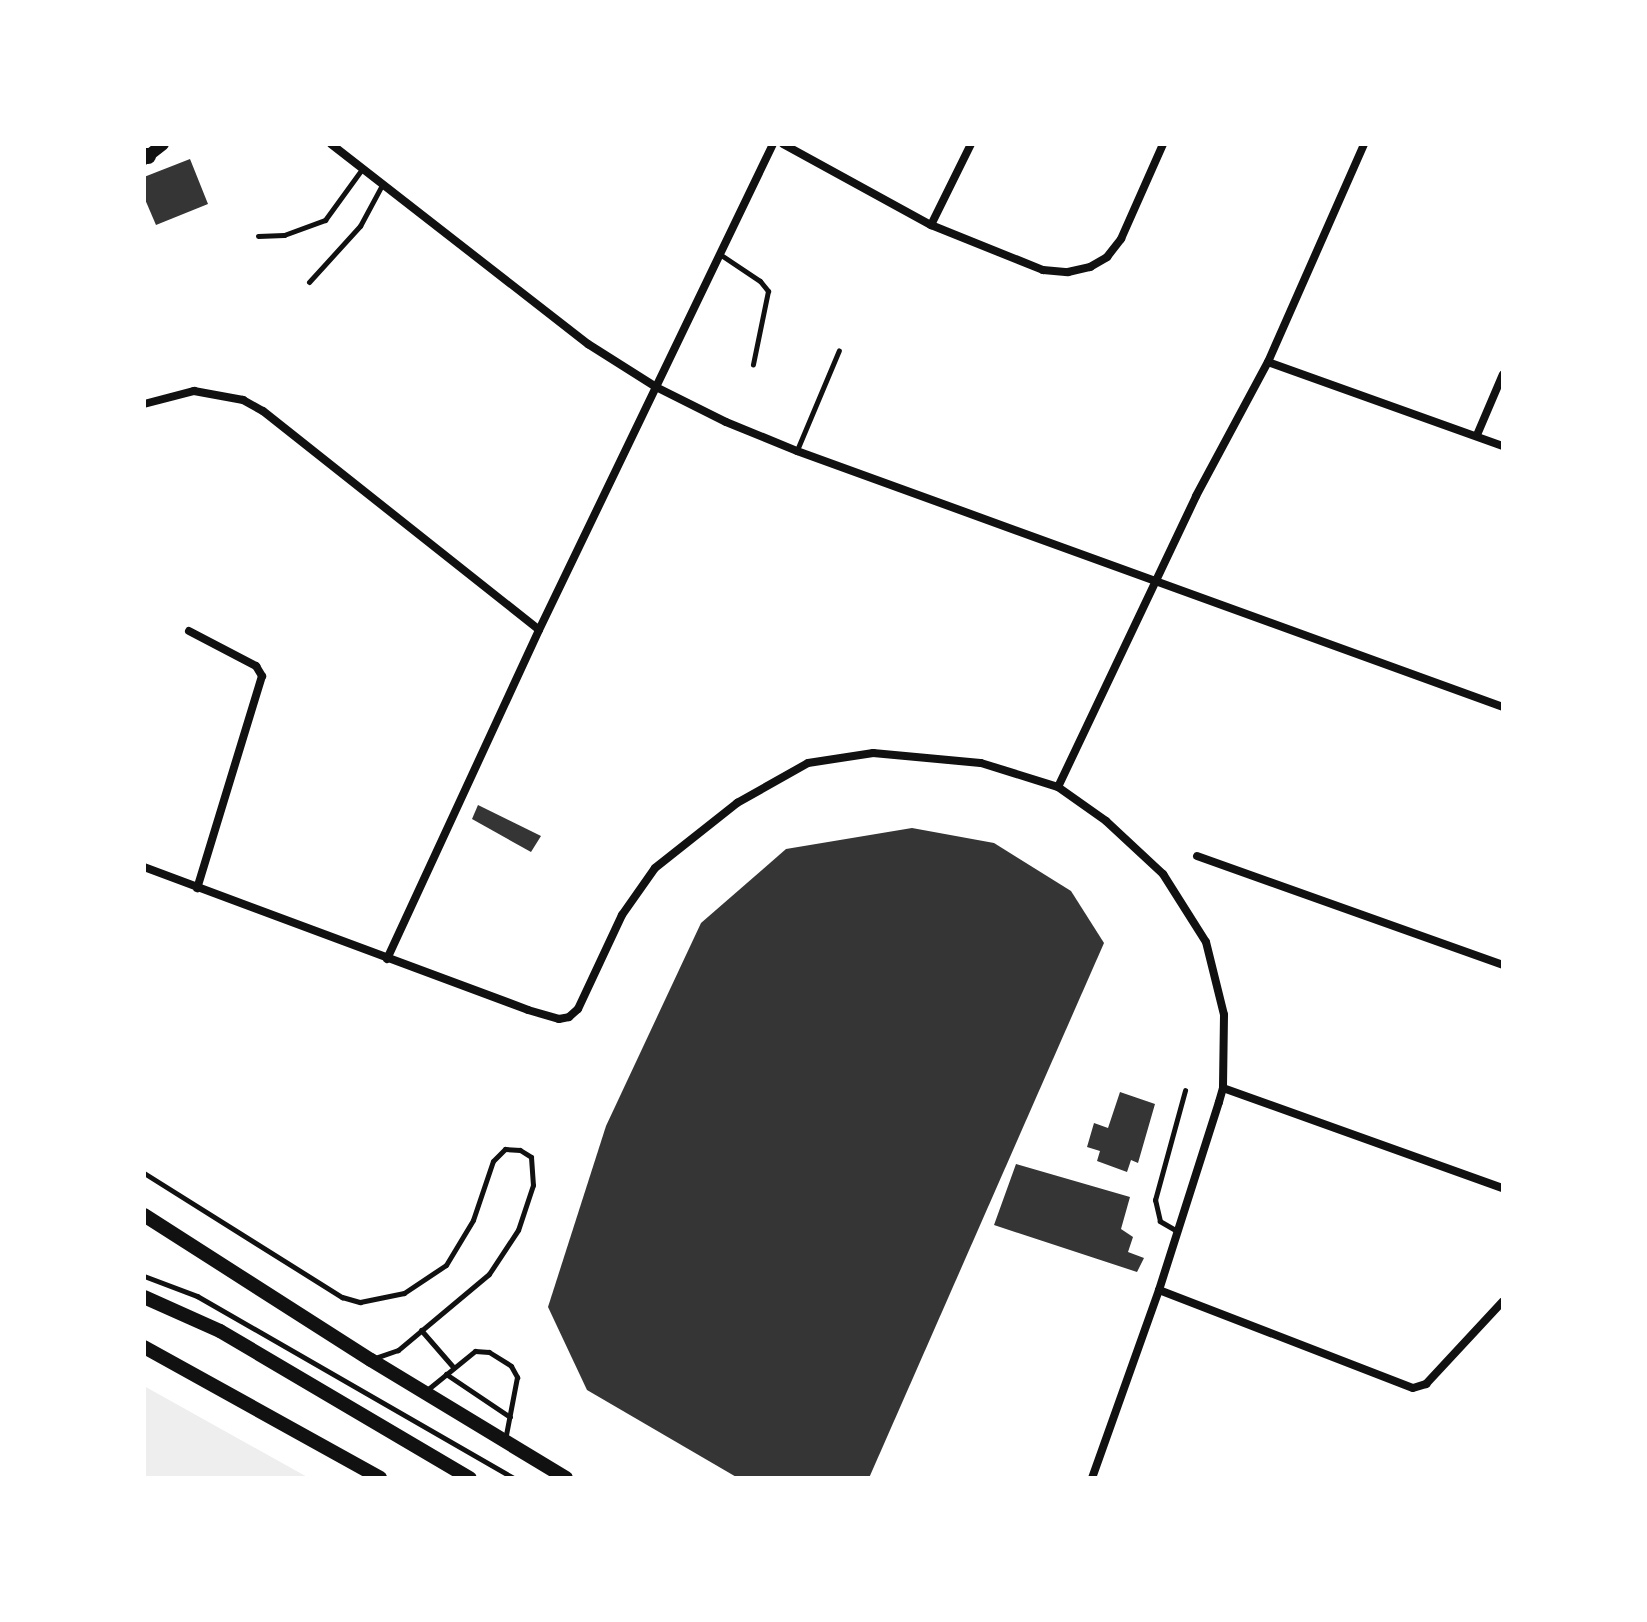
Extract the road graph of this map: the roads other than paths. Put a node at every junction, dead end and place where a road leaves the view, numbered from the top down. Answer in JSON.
{"nodes":[{"id":1,"x":321,"y":144,"type":"edge"},
{"id":2,"x":773,"y":144,"type":"edge"},
{"id":3,"x":783,"y":144,"type":"edge"},
{"id":4,"x":971,"y":144,"type":"edge"},
{"id":5,"x":1163,"y":144,"type":"edge"},
{"id":6,"x":1364,"y":144,"type":"edge"},
{"id":7,"x":332,"y":145,"type":"edge"},
{"id":8,"x":362,"y":169,"type":"junction"},
{"id":9,"x":382,"y":185,"type":"junction"},
{"id":10,"x":931,"y":225,"type":"junction"},
{"id":11,"x":258,"y":236,"type":"dead end"},
{"id":12,"x":720,"y":254,"type":"junction"},
{"id":13,"x":309,"y":282,"type":"dead end"},
{"id":14,"x":839,"y":350,"type":"dead end"},
{"id":15,"x":1268,"y":362,"type":"junction"},
{"id":16,"x":753,"y":364,"type":"dead end"},
{"id":17,"x":1503,"y":374,"type":"edge"},
{"id":18,"x":656,"y":387,"type":"junction"},
{"id":19,"x":144,"y":404,"type":"edge"},
{"id":20,"x":1477,"y":435,"type":"junction"},
{"id":21,"x":1503,"y":446,"type":"edge"},
{"id":22,"x":797,"y":451,"type":"junction"},
{"id":23,"x":1158,"y":579,"type":"junction"},
{"id":24,"x":539,"y":630,"type":"junction"},
{"id":25,"x":189,"y":631,"type":"dead end"},
{"id":26,"x":1503,"y":707,"type":"edge"},
{"id":27,"x":1058,"y":787,"type":"junction"},
{"id":28,"x":1197,"y":856,"type":"dead end"},
{"id":29,"x":144,"y":867,"type":"edge"},
{"id":30,"x":197,"y":888,"type":"junction"},
{"id":31,"x":387,"y":959,"type":"junction"},
{"id":32,"x":1503,"y":965,"type":"edge"},
{"id":33,"x":1223,"y":1088,"type":"junction"},
{"id":34,"x":1185,"y":1090,"type":"dead end"},
{"id":35,"x":144,"y":1173,"type":"edge"},
{"id":36,"x":1503,"y":1188,"type":"edge"},
{"id":37,"x":144,"y":1215,"type":"edge"},
{"id":38,"x":1177,"y":1231,"type":"junction"},
{"id":39,"x":144,"y":1276,"type":"edge"},
{"id":40,"x":1159,"y":1290,"type":"junction"},
{"id":41,"x":144,"y":1297,"type":"edge"},
{"id":42,"x":1503,"y":1301,"type":"edge"},
{"id":43,"x":421,"y":1330,"type":"junction"},
{"id":44,"x":144,"y":1347,"type":"edge"},
{"id":45,"x":371,"y":1360,"type":"junction"},
{"id":46,"x":454,"y":1368,"type":"junction"},
{"id":47,"x":446,"y":1374,"type":"junction"},
{"id":48,"x":424,"y":1392,"type":"junction"},
{"id":49,"x":510,"y":1417,"type":"junction"},
{"id":50,"x":505,"y":1441,"type":"junction"},
{"id":51,"x":380,"y":1478,"type":"edge"},
{"id":52,"x":470,"y":1478,"type":"edge"},
{"id":53,"x":513,"y":1478,"type":"edge"},
{"id":54,"x":566,"y":1478,"type":"edge"},
{"id":55,"x":1092,"y":1478,"type":"edge"}],
"edges":[{"from":1,"to":7,"type":"street"},
{"from":2,"to":12,"type":"street"},
{"from":3,"to":10,"type":"street"},
{"from":4,"to":10,"type":"street"},
{"from":5,"to":10,"type":"street"},
{"from":6,"to":15,"type":"street"},
{"from":7,"to":8,"type":"street"},
{"from":8,"to":9,"type":"street"},
{"from":8,"to":11,"type":"lane"},
{"from":9,"to":13,"type":"lane"},
{"from":9,"to":18,"type":"street"},
{"from":12,"to":16,"type":"lane"},
{"from":12,"to":18,"type":"street"},
{"from":14,"to":22,"type":"lane"},
{"from":15,"to":20,"type":"street"},
{"from":15,"to":23,"type":"street"},
{"from":17,"to":20,"type":"street"},
{"from":18,"to":22,"type":"street"},
{"from":18,"to":24,"type":"street"},
{"from":19,"to":24,"type":"street"},
{"from":20,"to":21,"type":"street"},
{"from":22,"to":23,"type":"street"},
{"from":23,"to":26,"type":"street"},
{"from":23,"to":27,"type":"street"},
{"from":24,"to":31,"type":"street"},
{"from":25,"to":30,"type":"street"},
{"from":27,"to":31,"type":"street"},
{"from":27,"to":33,"type":"street"},
{"from":28,"to":32,"type":"street"},
{"from":29,"to":30,"type":"street"},
{"from":30,"to":31,"type":"street"},
{"from":33,"to":36,"type":"street"},
{"from":33,"to":38,"type":"street"},
{"from":34,"to":38,"type":"lane"},
{"from":35,"to":43,"type":"lane"},
{"from":37,"to":45,"type":"main road"},
{"from":38,"to":40,"type":"street"},
{"from":39,"to":53,"type":"lane"},
{"from":40,"to":42,"type":"street"},
{"from":40,"to":55,"type":"street"},
{"from":41,"to":52,"type":"main road"},
{"from":43,"to":45,"type":"lane"},
{"from":43,"to":46,"type":"lane"},
{"from":44,"to":51,"type":"main road"},
{"from":45,"to":48,"type":"main road"},
{"from":46,"to":47,"type":"lane"},
{"from":46,"to":49,"type":"lane"},
{"from":47,"to":48,"type":"lane"},
{"from":47,"to":49,"type":"lane"},
{"from":48,"to":50,"type":"main road"},
{"from":49,"to":50,"type":"lane"},
{"from":50,"to":54,"type":"main road"}]}
